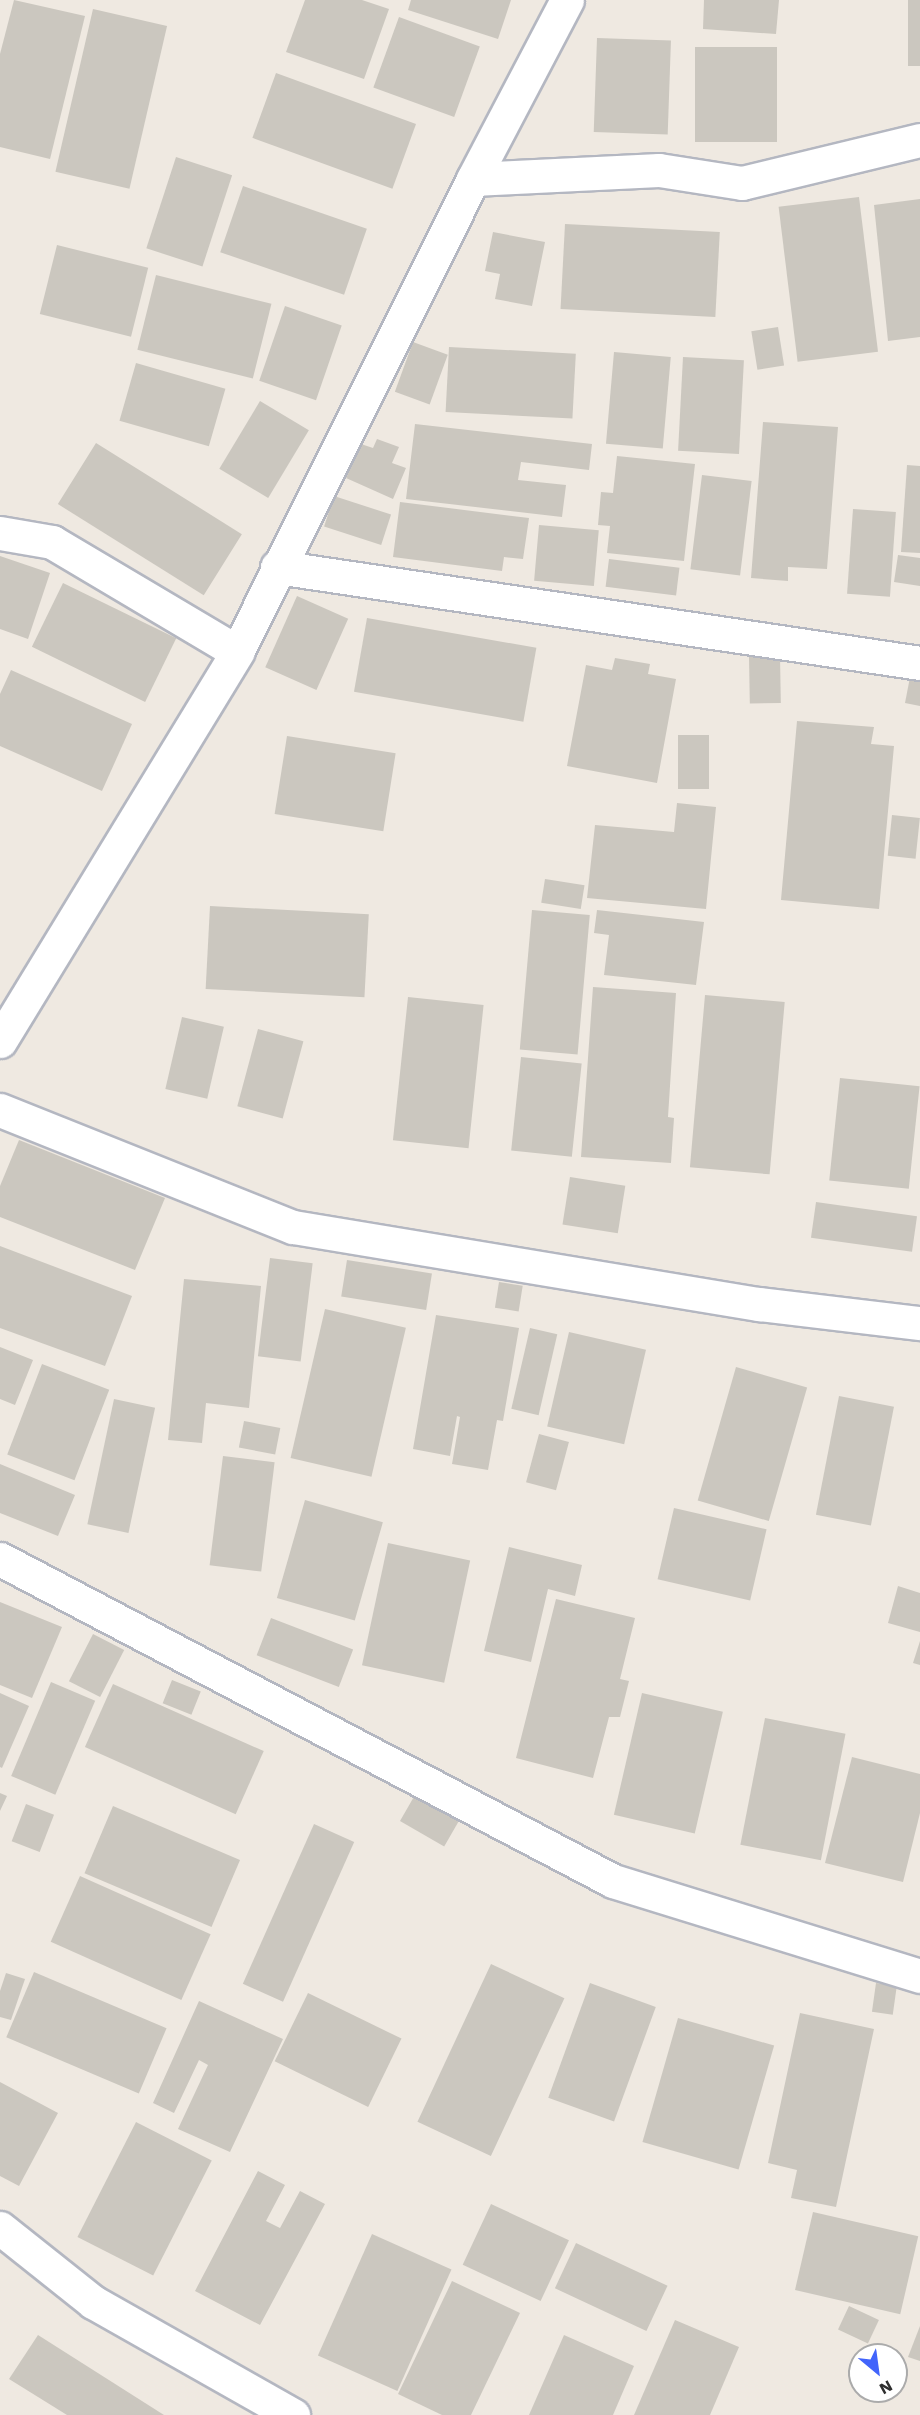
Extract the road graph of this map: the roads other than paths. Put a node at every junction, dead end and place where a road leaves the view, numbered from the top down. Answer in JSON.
{"nodes":[{"id":1,"x":567,"y":0,"type":"edge"},
{"id":2,"x":920,"y":140,"type":"edge"},
{"id":3,"x":472,"y":179,"type":"junction"},
{"id":4,"x":0,"y":533,"type":"edge"},
{"id":5,"x":277,"y":567,"type":"junction"},
{"id":6,"x":237,"y":652,"type":"junction"},
{"id":7,"x":920,"y":663,"type":"edge"},
{"id":8,"x":0,"y":1041,"type":"edge"},
{"id":9,"x":0,"y":1110,"type":"edge"},
{"id":10,"x":920,"y":1323,"type":"edge"},
{"id":11,"x":0,"y":1559,"type":"edge"},
{"id":12,"x":920,"y":1976,"type":"edge"},
{"id":13,"x":0,"y":2228,"type":"edge"},
{"id":14,"x":257,"y":2406,"type":"edge"},
{"id":15,"x":293,"y":2415,"type":"edge"}],
"edges":[{"from":1,"to":3,"type":"street"},
{"from":2,"to":3,"type":"street"},
{"from":3,"to":5,"type":"street"},
{"from":4,"to":6,"type":"street"},
{"from":5,"to":6,"type":"street"},
{"from":5,"to":7,"type":"street"},
{"from":6,"to":8,"type":"street"},
{"from":9,"to":10,"type":"street"},
{"from":11,"to":12,"type":"street"},
{"from":13,"to":14,"type":"street"},
{"from":14,"to":15,"type":"street"}]}
